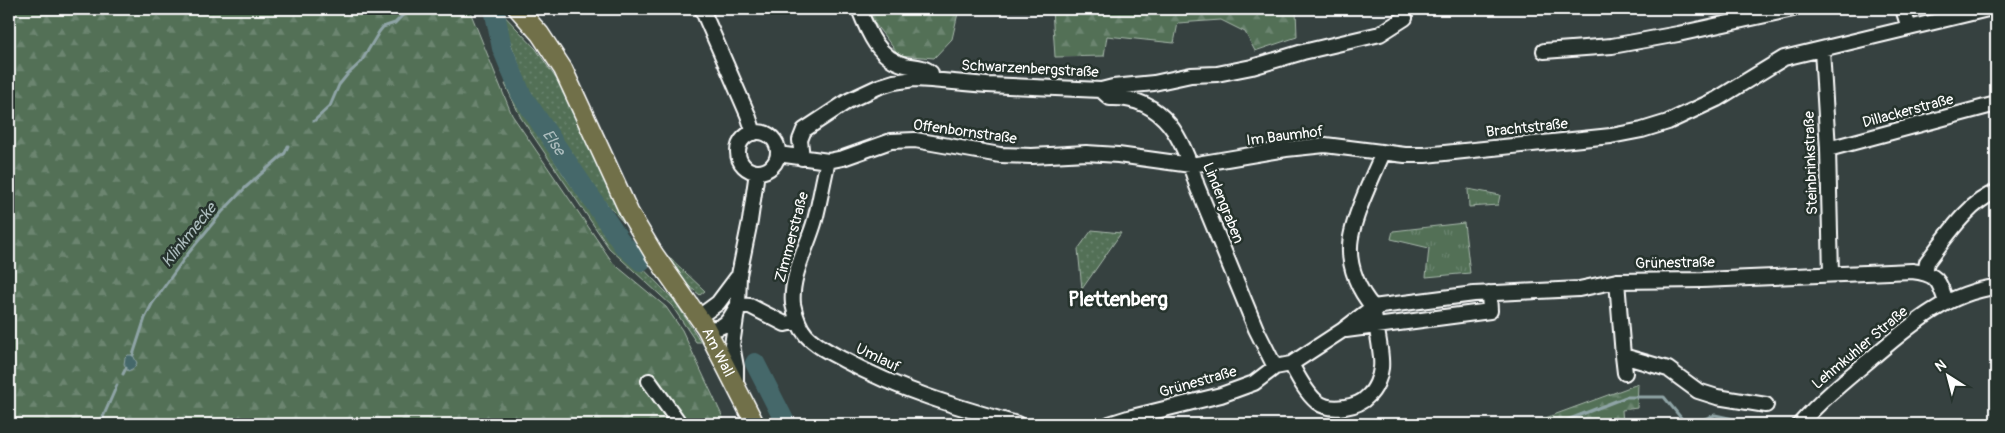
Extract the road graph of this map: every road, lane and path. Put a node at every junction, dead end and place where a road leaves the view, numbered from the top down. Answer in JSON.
{"nodes":[{"id":1,"x":518,"y":9,"type":"edge"},
{"id":2,"x":702,"y":9,"type":"edge"},
{"id":3,"x":859,"y":9,"type":"edge"},
{"id":4,"x":1793,"y":9,"type":"edge"},
{"id":5,"x":1903,"y":9,"type":"edge"},
{"id":6,"x":1988,"y":9,"type":"edge"},
{"id":7,"x":1405,"y":18,"type":"dead end"},
{"id":8,"x":1909,"y":28,"type":"junction"},
{"id":9,"x":1822,"y":50,"type":"junction"},
{"id":10,"x":1544,"y":51,"type":"dead end"},
{"id":11,"x":931,"y":80,"type":"junction"},
{"id":12,"x":1101,"y":90,"type":"junction"},
{"id":13,"x":1996,"y":104,"type":"edge"},
{"id":14,"x":754,"y":133,"type":"junction"},
{"id":15,"x":1828,"y":149,"type":"junction"},
{"id":16,"x":1383,"y":153,"type":"junction"},
{"id":17,"x":778,"y":154,"type":"junction"},
{"id":18,"x":802,"y":158,"type":"junction"},
{"id":19,"x":828,"y":161,"type":"junction"},
{"id":20,"x":1191,"y":165,"type":"junction"},
{"id":21,"x":757,"y":172,"type":"junction"},
{"id":22,"x":1996,"y":192,"type":"edge"},
{"id":23,"x":1925,"y":273,"type":"junction"},
{"id":24,"x":1831,"y":274,"type":"junction"},
{"id":25,"x":739,"y":275,"type":"junction"},
{"id":26,"x":1617,"y":281,"type":"junction"},
{"id":27,"x":1996,"y":286,"type":"edge"},
{"id":28,"x":1489,"y":293,"type":"junction"},
{"id":29,"x":1946,"y":302,"type":"junction"},
{"id":30,"x":738,"y":305,"type":"junction"},
{"id":31,"x":1373,"y":307,"type":"junction"},
{"id":32,"x":798,"y":321,"type":"junction"},
{"id":33,"x":703,"y":323,"type":"junction"},
{"id":34,"x":1375,"y":324,"type":"junction"},
{"id":35,"x":1343,"y":330,"type":"junction"},
{"id":36,"x":1622,"y":356,"type":"junction"},
{"id":37,"x":1291,"y":364,"type":"junction"},
{"id":38,"x":1275,"y":367,"type":"junction"},
{"id":39,"x":1624,"y":373,"type":"dead end"},
{"id":40,"x":650,"y":381,"type":"dead end"},
{"id":41,"x":736,"y":388,"type":"junction"},
{"id":42,"x":1766,"y":405,"type":"dead end"},
{"id":43,"x":680,"y":424,"type":"edge"},
{"id":44,"x":755,"y":424,"type":"edge"},
{"id":45,"x":1017,"y":424,"type":"edge"},
{"id":46,"x":1109,"y":424,"type":"edge"},
{"id":47,"x":1800,"y":424,"type":"edge"}],
"edges":[{"from":1,"to":33,"type":"main road"},
{"from":2,"to":14,"type":"street"},
{"from":3,"to":11,"type":"street"},
{"from":4,"to":10,"type":"street"},
{"from":5,"to":8,"type":"street"},
{"from":6,"to":8,"type":"street","name":"Brachtstraße"},
{"from":7,"to":12,"type":"street","name":"Schwarzenbergstraße"},
{"from":8,"to":9,"type":"street","name":"Brachtstraße"},
{"from":9,"to":15,"type":"street","name":"Steinbrinkstraße"},
{"from":9,"to":16,"type":"street","name":"Brachtstraße"},
{"from":11,"to":12,"type":"street","name":"Schwarzenbergstraße"},
{"from":11,"to":18,"type":"street","name":"Schwarzenbergstraße"},
{"from":12,"to":20,"type":"street","name":"Lindengraben"},
{"from":13,"to":15,"type":"street","name":"Dillackerstraße"},
{"from":14,"to":17,"type":"street"},
{"from":14,"to":21,"type":"street"},
{"from":15,"to":24,"type":"street","name":"Steinbrinkstraße"},
{"from":16,"to":20,"type":"street","name":"Im Baumhof"},
{"from":16,"to":31,"type":"street"},
{"from":17,"to":18,"type":"street"},
{"from":17,"to":21,"type":"street"},
{"from":18,"to":19,"type":"street"},
{"from":19,"to":20,"type":"street","name":"Offenbornstraße"},
{"from":19,"to":32,"type":"street","name":"Zimmerstraße"},
{"from":20,"to":38,"type":"street","name":"Lindengraben"},
{"from":21,"to":25,"type":"street","name":"Am Wall"},
{"from":22,"to":23,"type":"street"},
{"from":23,"to":24,"type":"street","name":"Grünestraße"},
{"from":23,"to":29,"type":"street"},
{"from":24,"to":26,"type":"street","name":"Grünestraße"},
{"from":25,"to":30,"type":"street","name":"Am Wall"},
{"from":25,"to":33,"type":"street","name":"Am Wall"},
{"from":26,"to":28,"type":"street","name":"Grünestraße"},
{"from":26,"to":36,"type":"street"},
{"from":27,"to":29,"type":"street"},
{"from":28,"to":31,"type":"street","name":"Grünestraße"},
{"from":28,"to":34,"type":"street","name":"Grünestraße"},
{"from":29,"to":47,"type":"street","name":"Lehmkuhler Straße"},
{"from":30,"to":32,"type":"street"},
{"from":30,"to":33,"type":"street","name":"Am Wall"},
{"from":30,"to":41,"type":"street","name":"Am Wall"},
{"from":31,"to":34,"type":"street"},
{"from":31,"to":35,"type":"street","name":"Grünestraße"},
{"from":32,"to":45,"type":"street","name":"Umlauf"},
{"from":33,"to":41,"type":"main road","name":"Am Wall"},
{"from":34,"to":35,"type":"street","name":"Grünestraße"},
{"from":34,"to":37,"type":"street"},
{"from":35,"to":37,"type":"street","name":"Grünestraße"},
{"from":36,"to":39,"type":"street"},
{"from":36,"to":42,"type":"street"},
{"from":37,"to":38,"type":"street","name":"Grünestraße"},
{"from":38,"to":46,"type":"street","name":"Grünestraße"},
{"from":40,"to":43,"type":"street"},
{"from":41,"to":44,"type":"main road","name":"Am Wall"}]}
